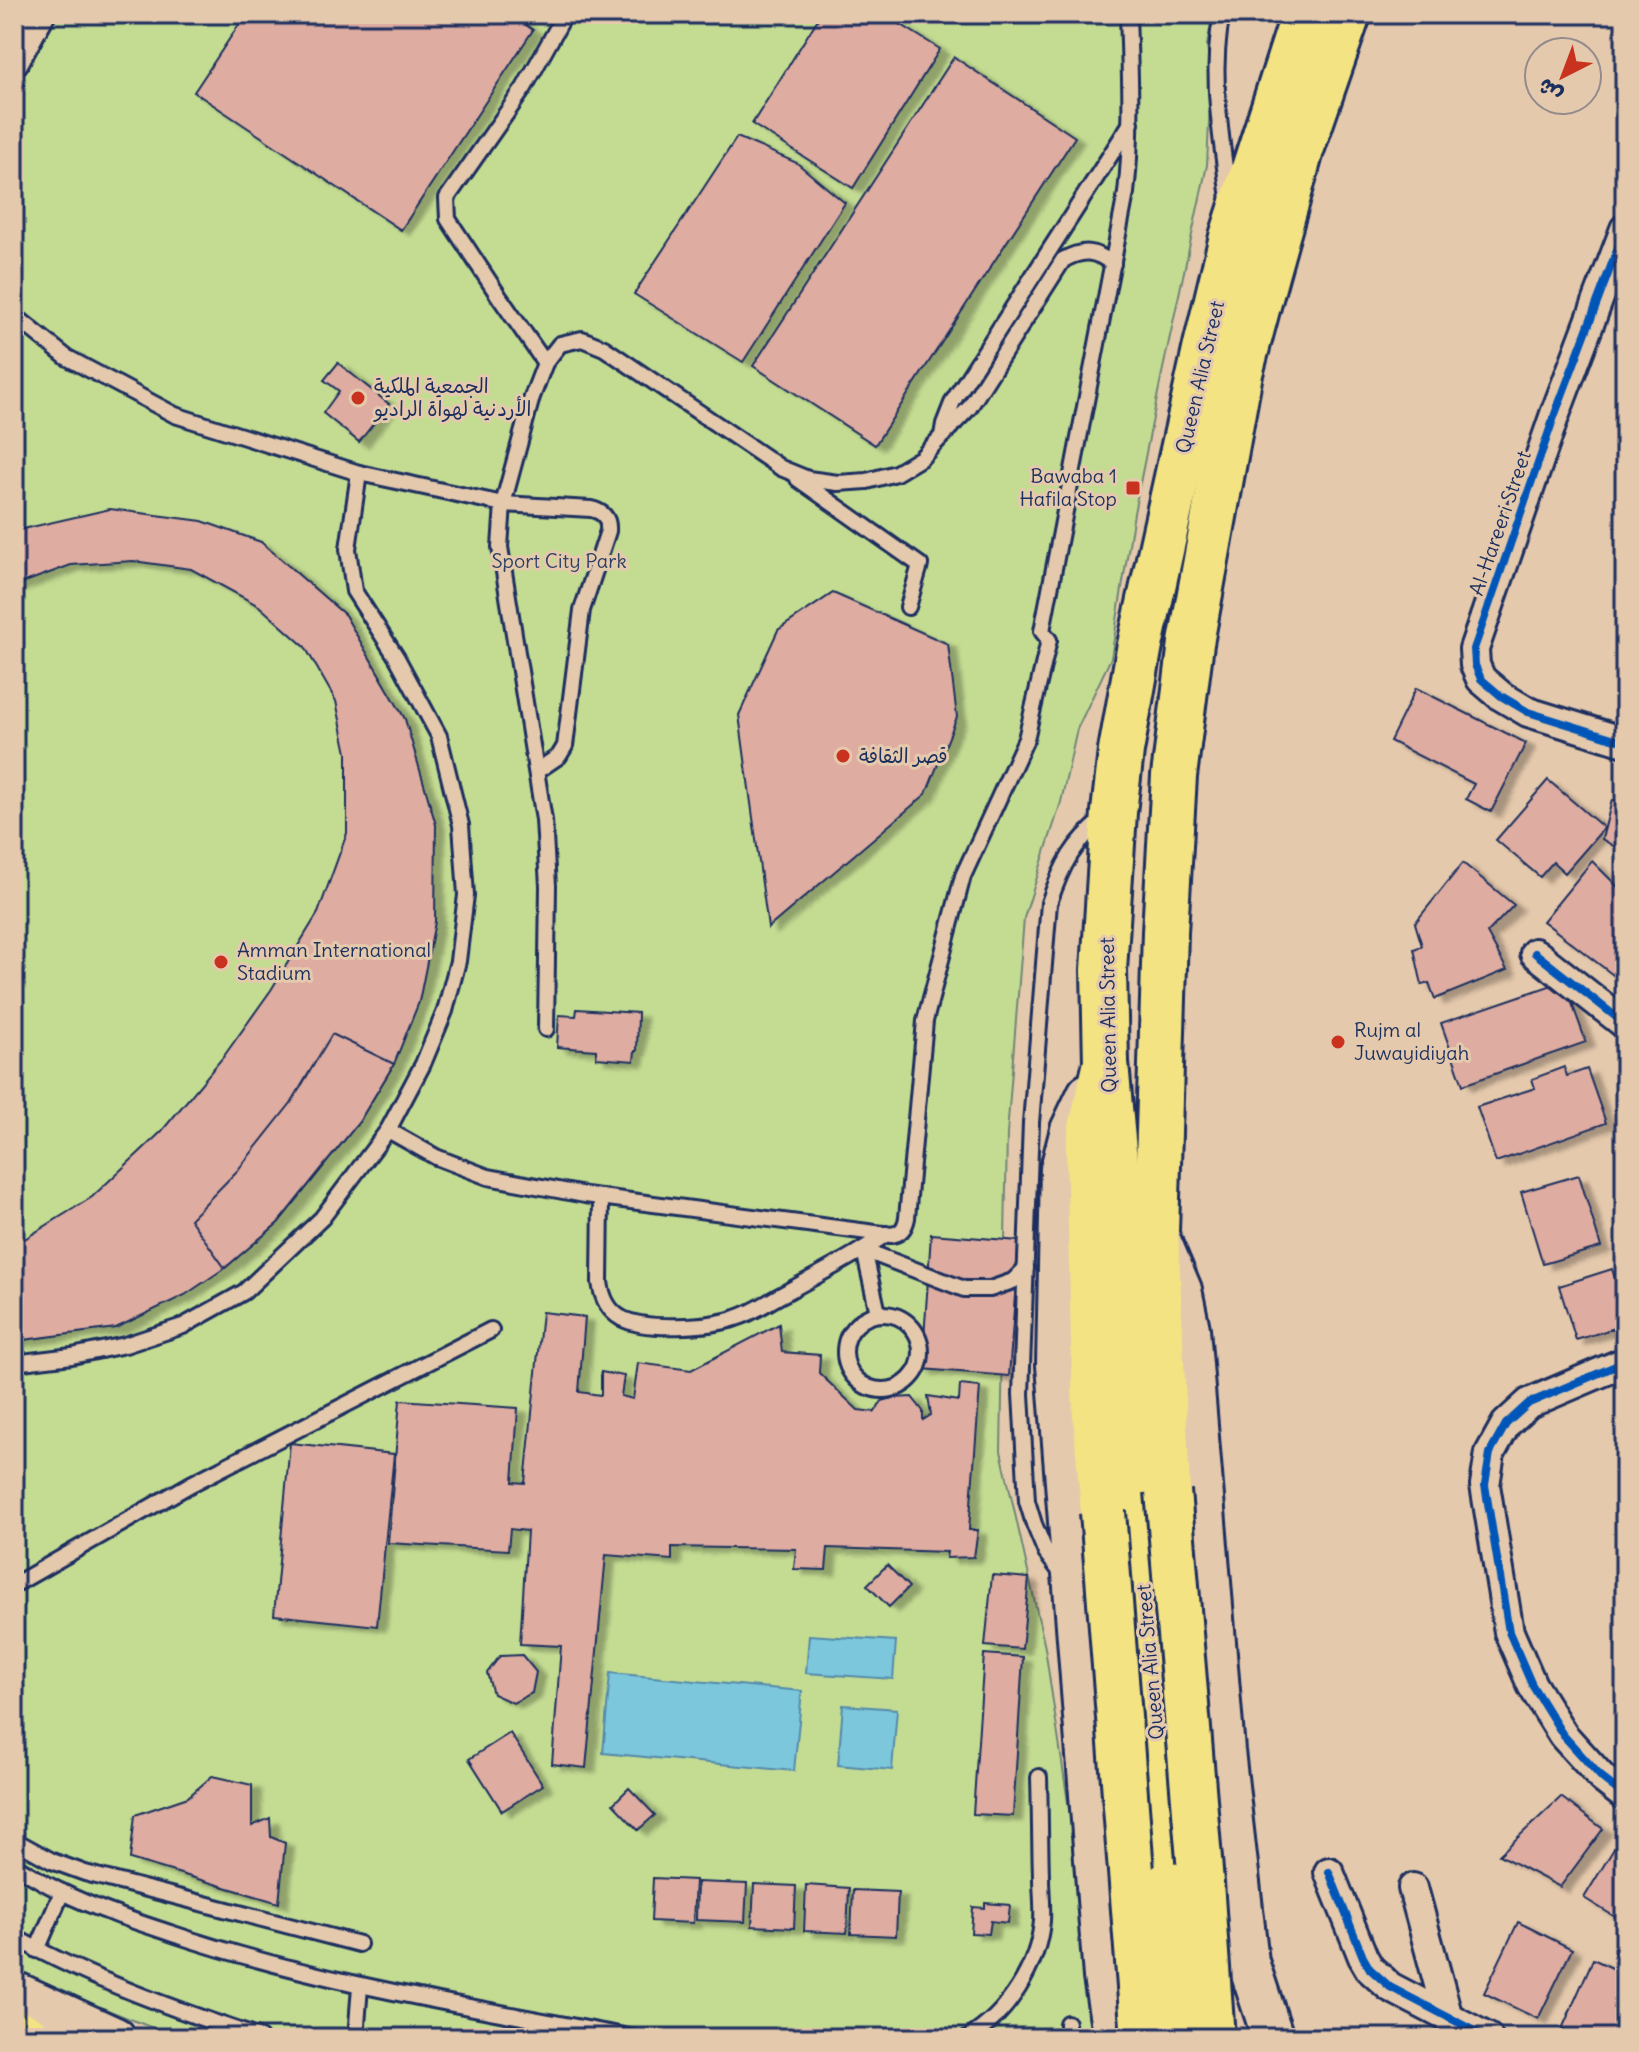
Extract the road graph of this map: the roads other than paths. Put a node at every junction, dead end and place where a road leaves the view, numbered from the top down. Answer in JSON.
{"nodes":[{"id":1,"x":40,"y":14,"type":"edge"},
{"id":2,"x":565,"y":14,"type":"edge"},
{"id":3,"x":1128,"y":14,"type":"edge"},
{"id":4,"x":1222,"y":14,"type":"edge"},
{"id":5,"x":1304,"y":14,"type":"edge"},
{"id":6,"x":1348,"y":14,"type":"edge"},
{"id":7,"x":14,"y":61,"type":"edge"},
{"id":8,"x":1131,"y":123,"type":"junction"},
{"id":9,"x":1625,"y":229,"type":"edge"},
{"id":10,"x":1232,"y":237,"type":"junction"},
{"id":11,"x":1113,"y":264,"type":"junction"},
{"id":12,"x":14,"y":315,"type":"edge"},
{"id":13,"x":545,"y":363,"type":"junction"},
{"id":14,"x":942,"y":437,"type":"junction"},
{"id":15,"x":781,"y":468,"type":"junction"},
{"id":16,"x":359,"y":473,"type":"junction"},
{"id":17,"x":503,"y":504,"type":"junction"},
{"id":18,"x":908,"y":607,"type":"dead end"},
{"id":19,"x":1625,"y":742,"type":"edge"},
{"id":20,"x":537,"y":771,"type":"junction"},
{"id":21,"x":1114,"y":812,"type":"junction"},
{"id":22,"x":1535,"y":953,"type":"dead end"},
{"id":23,"x":1625,"y":1024,"type":"edge"},
{"id":24,"x":546,"y":1029,"type":"dead end"},
{"id":25,"x":1106,"y":1063,"type":"junction"},
{"id":26,"x":388,"y":1130,"type":"junction"},
{"id":27,"x":601,"y":1197,"type":"junction"},
{"id":28,"x":1156,"y":1232,"type":"junction"},
{"id":29,"x":886,"y":1234,"type":"junction"},
{"id":30,"x":864,"y":1250,"type":"junction"},
{"id":31,"x":1026,"y":1268,"type":"junction"},
{"id":32,"x":878,"y":1313,"type":"junction"},
{"id":33,"x":491,"y":1330,"type":"dead end"},
{"id":34,"x":14,"y":1361,"type":"edge"},
{"id":35,"x":1625,"y":1362,"type":"edge"},
{"id":36,"x":1136,"y":1501,"type":"junction"},
{"id":37,"x":14,"y":1585,"type":"edge"},
{"id":38,"x":1074,"y":1590,"type":"junction"},
{"id":39,"x":1039,"y":1777,"type":"dead end"},
{"id":40,"x":1625,"y":1796,"type":"edge"},
{"id":41,"x":14,"y":1840,"type":"edge"},
{"id":42,"x":14,"y":1865,"type":"edge"},
{"id":43,"x":1329,"y":1872,"type":"dead end"},
{"id":44,"x":1413,"y":1888,"type":"dead end"},
{"id":45,"x":62,"y":1892,"type":"junction"},
{"id":46,"x":14,"y":1937,"type":"edge"},
{"id":47,"x":359,"y":1944,"type":"dead end"},
{"id":48,"x":37,"y":1950,"type":"junction"},
{"id":49,"x":1248,"y":1962,"type":"junction"},
{"id":50,"x":1104,"y":1977,"type":"junction"},
{"id":51,"x":360,"y":1986,"type":"junction"},
{"id":52,"x":14,"y":1992,"type":"edge"},
{"id":53,"x":1448,"y":2018,"type":"junction"},
{"id":54,"x":14,"y":2031,"type":"edge"},
{"id":55,"x":29,"y":2038,"type":"edge"},
{"id":56,"x":115,"y":2038,"type":"edge"},
{"id":57,"x":260,"y":2038,"type":"edge"},
{"id":58,"x":356,"y":2038,"type":"edge"},
{"id":59,"x":634,"y":2038,"type":"edge"},
{"id":60,"x":968,"y":2038,"type":"edge"},
{"id":61,"x":1114,"y":2038,"type":"edge"},
{"id":62,"x":1144,"y":2038,"type":"edge"},
{"id":63,"x":1178,"y":2038,"type":"edge"},
{"id":64,"x":1212,"y":2038,"type":"edge"},
{"id":65,"x":1273,"y":2038,"type":"edge"},
{"id":66,"x":1488,"y":2038,"type":"edge"}],
"edges":[{"from":1,"to":7,"type":"street"},
{"from":2,"to":13,"type":"lane"},
{"from":3,"to":8,"type":"lane"},
{"from":4,"to":10,"type":"lane"},
{"from":5,"to":10,"type":"main road","name":"Queen Alia Street"},
{"from":6,"to":28,"type":"main road","name":"Queen Alia Street"},
{"from":8,"to":11,"type":"lane"},
{"from":8,"to":14,"type":"lane"},
{"from":9,"to":19,"type":"street","name":"Al-Hareeri Street"},
{"from":10,"to":21,"type":"main road","name":"Queen Alia Street"},
{"from":11,"to":14,"type":"lane"},
{"from":11,"to":29,"type":"lane"},
{"from":12,"to":16,"type":"lane"},
{"from":13,"to":15,"type":"lane"},
{"from":13,"to":17,"type":"lane"},
{"from":14,"to":15,"type":"lane"},
{"from":15,"to":18,"type":"lane"},
{"from":16,"to":17,"type":"lane"},
{"from":16,"to":26,"type":"lane"},
{"from":17,"to":20,"type":"lane"},
{"from":17,"to":20,"type":"lane"},
{"from":20,"to":24,"type":"lane"},
{"from":21,"to":25,"type":"main road","name":"Queen Alia Street"},
{"from":21,"to":31,"type":"lane"},
{"from":22,"to":23,"type":"street"},
{"from":25,"to":36,"type":"main road","name":"Queen Alia Street"},
{"from":25,"to":38,"type":"main road"},
{"from":26,"to":27,"type":"lane"},
{"from":26,"to":34,"type":"lane"},
{"from":27,"to":29,"type":"lane"},
{"from":27,"to":30,"type":"lane"},
{"from":28,"to":36,"type":"main road","name":"Queen Alia Street"},
{"from":28,"to":49,"type":"main road"},
{"from":29,"to":30,"type":"lane"},
{"from":30,"to":31,"type":"lane"},
{"from":30,"to":32,"type":"lane"},
{"from":31,"to":38,"type":"lane"},
{"from":32,"to":32,"type":"lane"},
{"from":33,"to":37,"type":"lane"},
{"from":35,"to":40,"type":"street"},
{"from":36,"to":62,"type":"main road","bridge":true},
{"from":36,"to":63,"type":"main road","name":"Queen Alia Street","bridge":true},
{"from":36,"to":64,"type":"main road","name":"Queen Alia Street","bridge":true},
{"from":38,"to":50,"type":"main road"},
{"from":39,"to":60,"type":"lane"},
{"from":41,"to":47,"type":"lane"},
{"from":42,"to":45,"type":"lane"},
{"from":43,"to":53,"type":"street"},
{"from":44,"to":53,"type":"street"},
{"from":45,"to":48,"type":"lane"},
{"from":45,"to":51,"type":"lane"},
{"from":46,"to":48,"type":"lane"},
{"from":48,"to":57,"type":"lane"},
{"from":49,"to":50,"type":"main road"},
{"from":49,"to":65,"type":"main road"},
{"from":50,"to":61,"type":"main road"},
{"from":51,"to":58,"type":"lane"},
{"from":51,"to":59,"type":"lane"},
{"from":52,"to":56,"type":"main road"},
{"from":53,"to":66,"type":"street"},
{"from":54,"to":55,"type":"main road"}]}
